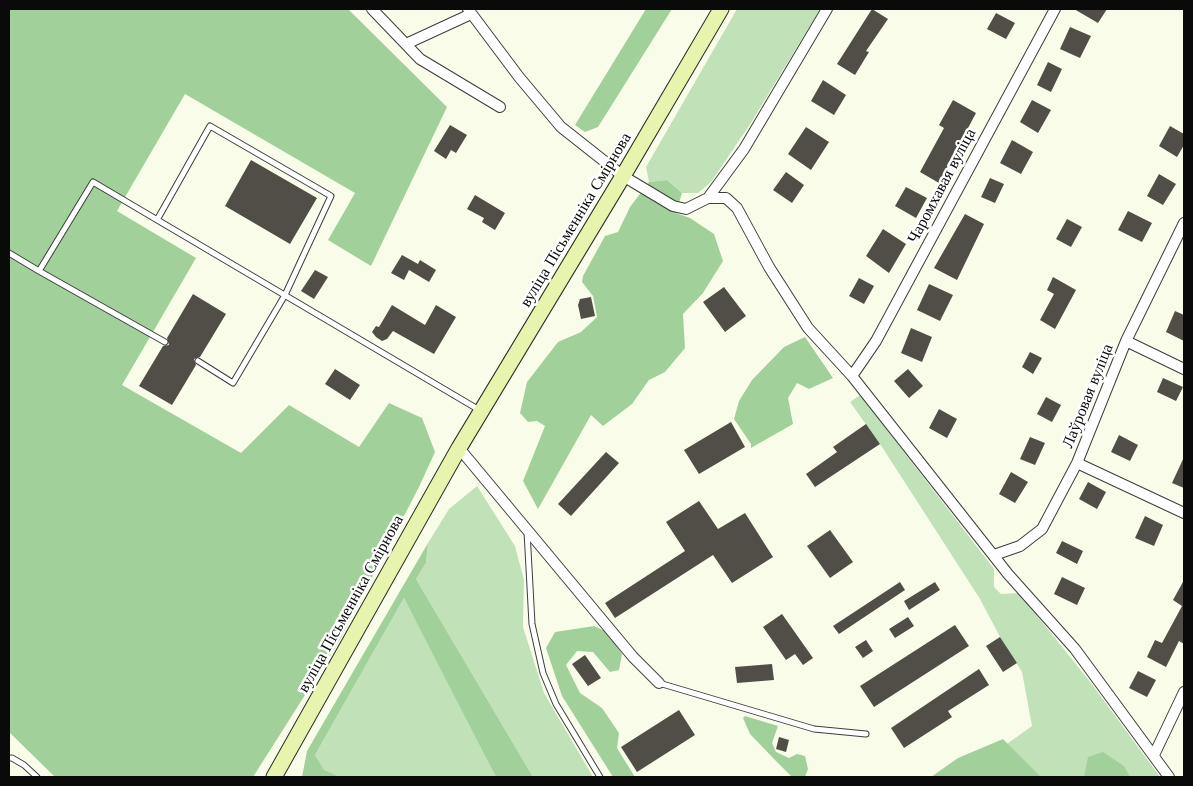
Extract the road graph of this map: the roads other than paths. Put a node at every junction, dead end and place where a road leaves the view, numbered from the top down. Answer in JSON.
{"nodes":[{"id":1,"x":372,"y":9,"type":"edge"},
{"id":2,"x":720,"y":9,"type":"edge"},
{"id":3,"x":827,"y":9,"type":"edge"},
{"id":4,"x":1055,"y":9,"type":"edge"},
{"id":5,"x":470,"y":11,"type":"edge"},
{"id":6,"x":406,"y":44,"type":"junction"},
{"id":7,"x":500,"y":107,"type":"dead end"},
{"id":8,"x":623,"y":176,"type":"junction"},
{"id":9,"x":708,"y":198,"type":"junction"},
{"id":10,"x":156,"y":220,"type":"junction"},
{"id":11,"x":1184,"y":223,"type":"edge"},
{"id":12,"x":9,"y":253,"type":"edge"},
{"id":13,"x":39,"y":271,"type":"junction"},
{"id":14,"x":285,"y":295,"type":"junction"},
{"id":15,"x":165,"y":342,"type":"dead end"},
{"id":16,"x":1126,"y":342,"type":"junction"},
{"id":17,"x":198,"y":361,"type":"dead end"},
{"id":18,"x":1184,"y":369,"type":"edge"},
{"id":19,"x":852,"y":376,"type":"junction"},
{"id":20,"x":481,"y":411,"type":"junction"},
{"id":21,"x":459,"y":448,"type":"junction"},
{"id":22,"x":1077,"y":463,"type":"junction"},
{"id":23,"x":1184,"y":513,"type":"edge"},
{"id":24,"x":526,"y":526,"type":"junction"},
{"id":25,"x":994,"y":555,"type":"junction"},
{"id":26,"x":659,"y":683,"type":"joint"},
{"id":27,"x":1184,"y":692,"type":"edge"},
{"id":28,"x":866,"y":734,"type":"dead end"},
{"id":29,"x":1154,"y":755,"type":"junction"},
{"id":30,"x":9,"y":758,"type":"edge"},
{"id":31,"x":37,"y":777,"type":"edge"},
{"id":32,"x":274,"y":777,"type":"edge"},
{"id":33,"x":600,"y":777,"type":"edge"},
{"id":34,"x":1169,"y":777,"type":"edge"}],
"edges":[{"from":1,"to":6,"type":"street"},
{"from":2,"to":8,"type":"main road","name":"вуліца Пісьменніка Смірнова"},
{"from":3,"to":9,"type":"street"},
{"from":4,"to":19,"type":"street","name":"Чаромхавая вуліца"},
{"from":5,"to":6,"type":"street"},
{"from":5,"to":8,"type":"street"},
{"from":6,"to":7,"type":"street"},
{"from":8,"to":9,"type":"street"},
{"from":8,"to":20,"type":"main road","name":"вуліца Пісьменніка Смірнова"},
{"from":9,"to":19,"type":"street"},
{"from":10,"to":13,"type":"lane"},
{"from":10,"to":14,"type":"lane"},
{"from":10,"to":14,"type":"lane"},
{"from":11,"to":16,"type":"street","name":"Лаўровая вуліца"},
{"from":12,"to":13,"type":"lane"},
{"from":13,"to":15,"type":"lane"},
{"from":14,"to":17,"type":"lane"},
{"from":14,"to":20,"type":"lane"},
{"from":16,"to":18,"type":"street"},
{"from":16,"to":22,"type":"street","name":"Лаўровая вуліца"},
{"from":19,"to":25,"type":"street"},
{"from":20,"to":21,"type":"main road","name":"вуліца Пісьменніка Смірнова"},
{"from":21,"to":24,"type":"street"},
{"from":21,"to":32,"type":"main road","name":"вуліца Пісьменніка Смірнова"},
{"from":22,"to":23,"type":"street"},
{"from":22,"to":25,"type":"street","name":"Лаўровая вуліца"},
{"from":24,"to":26,"type":"street"},
{"from":24,"to":33,"type":"lane"},
{"from":25,"to":29,"type":"street"},
{"from":26,"to":28,"type":"lane"},
{"from":27,"to":29,"type":"street"},
{"from":29,"to":34,"type":"street"},
{"from":30,"to":31,"type":"lane"}]}
